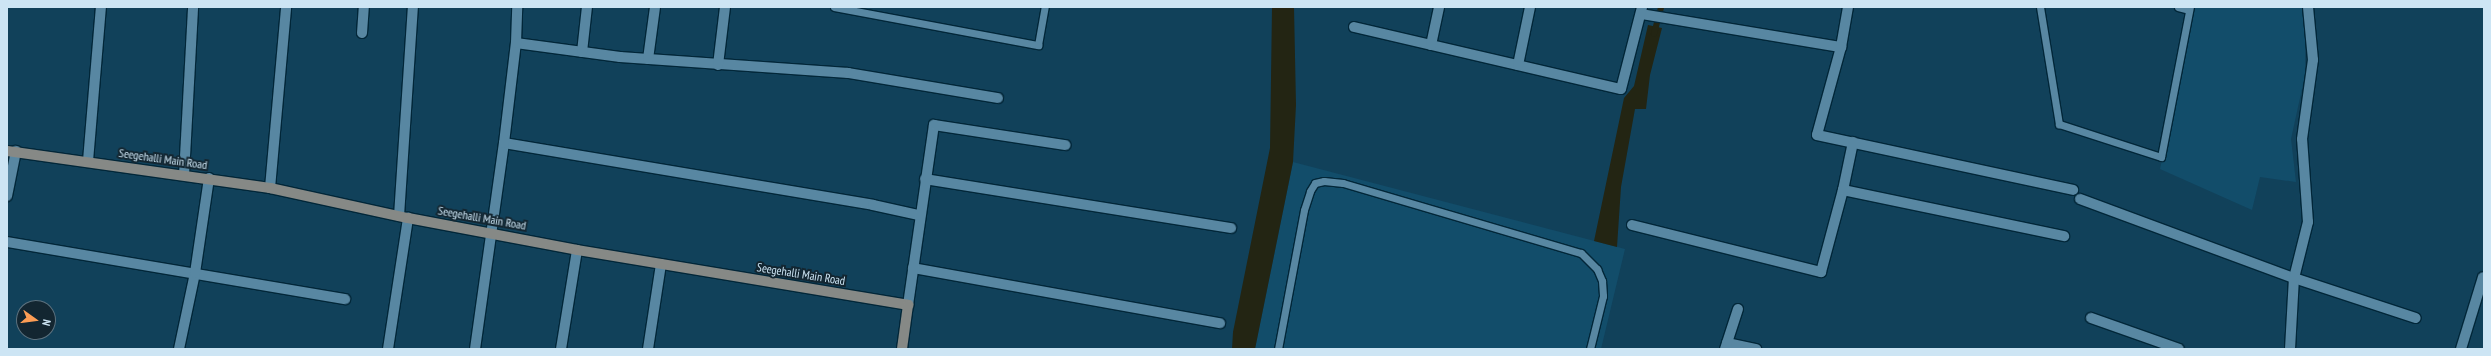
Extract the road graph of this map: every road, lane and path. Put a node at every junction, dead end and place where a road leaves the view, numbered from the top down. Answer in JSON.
{"nodes":[{"id":1,"x":101,"y":7,"type":"edge"},
{"id":2,"x":194,"y":7,"type":"edge"},
{"id":3,"x":286,"y":7,"type":"edge"},
{"id":4,"x":364,"y":7,"type":"edge"},
{"id":5,"x":413,"y":7,"type":"edge"},
{"id":6,"x":517,"y":7,"type":"edge"},
{"id":7,"x":587,"y":7,"type":"edge"},
{"id":8,"x":655,"y":7,"type":"edge"},
{"id":9,"x":725,"y":7,"type":"edge"},
{"id":10,"x":834,"y":7,"type":"edge"},
{"id":11,"x":1045,"y":7,"type":"edge"},
{"id":12,"x":1439,"y":7,"type":"edge"},
{"id":13,"x":1530,"y":7,"type":"edge"},
{"id":14,"x":1848,"y":7,"type":"edge"},
{"id":15,"x":2040,"y":7,"type":"edge"},
{"id":16,"x":2178,"y":7,"type":"edge"},
{"id":17,"x":2308,"y":7,"type":"edge"},
{"id":18,"x":2190,"y":8,"type":"edge"},
{"id":19,"x":1641,"y":10,"type":"edge"},
{"id":20,"x":1354,"y":27,"type":"dead end"},
{"id":21,"x":362,"y":33,"type":"dead end"},
{"id":22,"x":516,"y":44,"type":"junction"},
{"id":23,"x":1431,"y":45,"type":"junction"},
{"id":24,"x":1841,"y":47,"type":"junction"},
{"id":25,"x":582,"y":52,"type":"junction"},
{"id":26,"x":648,"y":59,"type":"junction"},
{"id":27,"x":718,"y":64,"type":"junction"},
{"id":28,"x":1518,"y":65,"type":"junction"},
{"id":29,"x":998,"y":98,"type":"dead end"},
{"id":30,"x":1853,"y":142,"type":"junction"},
{"id":31,"x":504,"y":143,"type":"junction"},
{"id":32,"x":1065,"y":145,"type":"dead end"},
{"id":33,"x":11,"y":151,"type":"edge"},
{"id":34,"x":88,"y":161,"type":"junction"},
{"id":35,"x":184,"y":175,"type":"junction"},
{"id":36,"x":209,"y":178,"type":"junction"},
{"id":37,"x":925,"y":179,"type":"junction"},
{"id":38,"x":270,"y":188,"type":"junction"},
{"id":39,"x":1843,"y":190,"type":"junction"},
{"id":40,"x":2073,"y":190,"type":"dead end"},
{"id":41,"x":7,"y":196,"type":"edge"},
{"id":42,"x":2080,"y":199,"type":"dead end"},
{"id":43,"x":919,"y":215,"type":"junction"},
{"id":44,"x":403,"y":217,"type":"junction"},
{"id":45,"x":1632,"y":225,"type":"dead end"},
{"id":46,"x":1231,"y":228,"type":"dead end"},
{"id":47,"x":492,"y":232,"type":"junction"},
{"id":48,"x":2064,"y":236,"type":"dead end"},
{"id":49,"x":7,"y":242,"type":"edge"},
{"id":50,"x":577,"y":250,"type":"junction"},
{"id":51,"x":661,"y":264,"type":"junction"},
{"id":52,"x":913,"y":268,"type":"junction"},
{"id":53,"x":195,"y":272,"type":"junction"},
{"id":54,"x":2482,"y":277,"type":"dead end"},
{"id":55,"x":2294,"y":278,"type":"junction"},
{"id":56,"x":345,"y":299,"type":"dead end"},
{"id":57,"x":908,"y":305,"type":"junction"},
{"id":58,"x":1738,"y":309,"type":"dead end"},
{"id":59,"x":2091,"y":318,"type":"dead end"},
{"id":60,"x":2416,"y":318,"type":"dead end"},
{"id":61,"x":1220,"y":323,"type":"dead end"},
{"id":62,"x":1726,"y":346,"type":"edge"},
{"id":63,"x":179,"y":349,"type":"edge"},
{"id":64,"x":388,"y":349,"type":"edge"},
{"id":65,"x":475,"y":349,"type":"edge"},
{"id":66,"x":562,"y":349,"type":"edge"},
{"id":67,"x":648,"y":349,"type":"edge"},
{"id":68,"x":902,"y":349,"type":"edge"},
{"id":69,"x":1278,"y":349,"type":"edge"},
{"id":70,"x":1590,"y":349,"type":"edge"},
{"id":71,"x":1756,"y":349,"type":"edge"},
{"id":72,"x":2179,"y":349,"type":"edge"},
{"id":73,"x":2290,"y":349,"type":"edge"},
{"id":74,"x":2461,"y":349,"type":"edge"}],
"edges":[{"from":1,"to":34,"type":"street"},
{"from":2,"to":35,"type":"street"},
{"from":3,"to":38,"type":"street"},
{"from":4,"to":21,"type":"street"},
{"from":5,"to":44,"type":"street"},
{"from":6,"to":22,"type":"street"},
{"from":7,"to":25,"type":"street"},
{"from":8,"to":26,"type":"street"},
{"from":9,"to":27,"type":"street"},
{"from":10,"to":11,"type":"lane"},
{"from":12,"to":23,"type":"street"},
{"from":13,"to":28,"type":"street"},
{"from":14,"to":24,"type":"street"},
{"from":15,"to":18,"type":"lane"},
{"from":16,"to":18,"type":"lane"},
{"from":17,"to":55,"type":"street"},
{"from":19,"to":24,"type":"street"},
{"from":19,"to":28,"type":"street"},
{"from":20,"to":23,"type":"street"},
{"from":22,"to":25,"type":"street"},
{"from":22,"to":31,"type":"street"},
{"from":23,"to":28,"type":"street"},
{"from":24,"to":30,"type":"street"},
{"from":25,"to":26,"type":"street"},
{"from":26,"to":27,"type":"street"},
{"from":27,"to":29,"type":"street"},
{"from":30,"to":39,"type":"street"},
{"from":30,"to":40,"type":"street"},
{"from":31,"to":43,"type":"street"},
{"from":31,"to":47,"type":"street"},
{"from":32,"to":37,"type":"street"},
{"from":33,"to":34,"type":"street","name":"Seegehalli Main Road"},
{"from":33,"to":41,"type":"street"},
{"from":34,"to":35,"type":"street","name":"Seegehalli Main Road"},
{"from":35,"to":36,"type":"street","name":"Seegehalli Main Road"},
{"from":36,"to":38,"type":"street","name":"Seegehalli Main Road"},
{"from":36,"to":53,"type":"street"},
{"from":37,"to":43,"type":"street"},
{"from":37,"to":46,"type":"street"},
{"from":38,"to":44,"type":"street","name":"Seegehalli Main Road"},
{"from":39,"to":45,"type":"street"},
{"from":39,"to":48,"type":"street"},
{"from":42,"to":55,"type":"street"},
{"from":43,"to":52,"type":"street"},
{"from":44,"to":47,"type":"street","name":"Seegehalli Main Road"},
{"from":44,"to":64,"type":"street"},
{"from":47,"to":50,"type":"street","name":"Seegehalli Main Road"},
{"from":47,"to":65,"type":"street"},
{"from":49,"to":53,"type":"street"},
{"from":50,"to":51,"type":"street","name":"Seegehalli Main Road"},
{"from":50,"to":66,"type":"street"},
{"from":51,"to":57,"type":"street","name":"Seegehalli Main Road"},
{"from":51,"to":67,"type":"street"},
{"from":52,"to":57,"type":"street"},
{"from":52,"to":61,"type":"street"},
{"from":53,"to":56,"type":"street"},
{"from":53,"to":63,"type":"street"},
{"from":54,"to":74,"type":"street"},
{"from":55,"to":60,"type":"street"},
{"from":55,"to":73,"type":"street"},
{"from":57,"to":68,"type":"street"},
{"from":58,"to":62,"type":"street"},
{"from":59,"to":72,"type":"street"},
{"from":62,"to":71,"type":"street"},
{"from":69,"to":70,"type":"lane"}]}
